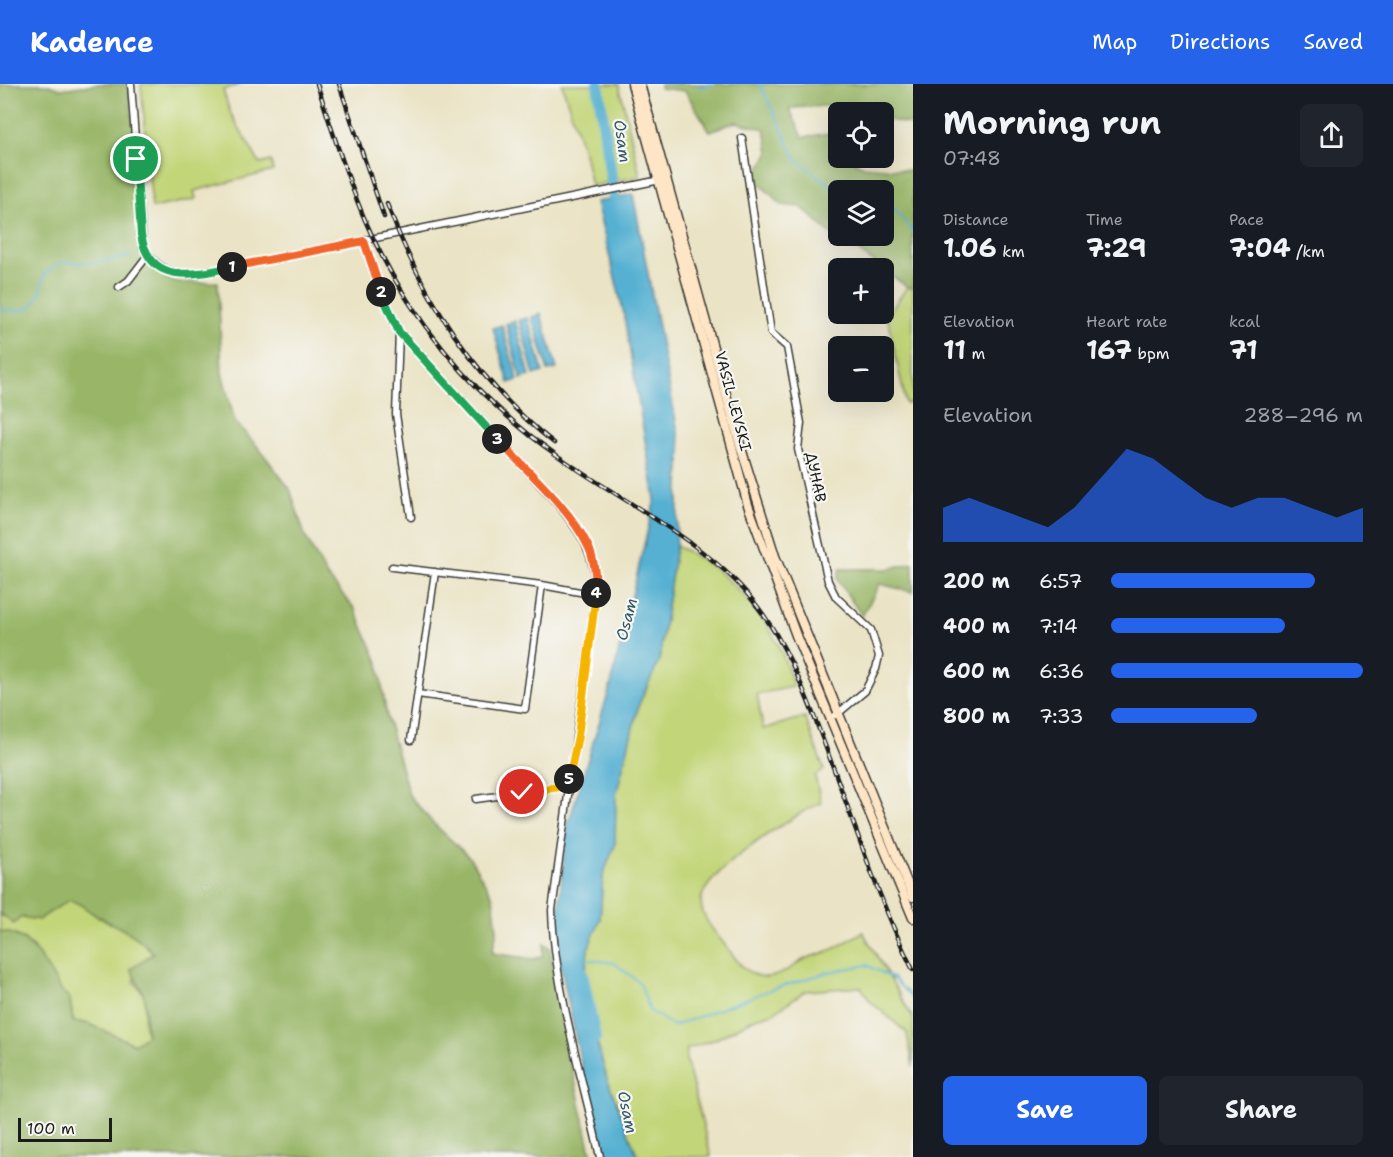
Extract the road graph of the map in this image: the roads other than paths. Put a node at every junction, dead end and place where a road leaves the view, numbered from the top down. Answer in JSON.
{"nodes":[{"id":1,"x":131,"y":84,"type":"edge"},
{"id":2,"x":632,"y":84,"type":"edge"},
{"id":3,"x":640,"y":84,"type":"edge"},
{"id":4,"x":742,"y":138,"type":"dead end"},
{"id":5,"x":664,"y":180,"type":"junction"},
{"id":6,"x":364,"y":241,"type":"junction"},
{"id":7,"x":148,"y":255,"type":"junction"},
{"id":8,"x":118,"y":287,"type":"dead end"},
{"id":9,"x":399,"y":332,"type":"junction"},
{"id":10,"x":411,"y":517,"type":"dead end"},
{"id":11,"x":392,"y":567,"type":"dead end"},
{"id":12,"x":435,"y":572,"type":"junction"},
{"id":13,"x":542,"y":585,"type":"junction"},
{"id":14,"x":596,"y":595,"type":"junction"},
{"id":15,"x":418,"y":694,"type":"junction"},
{"id":16,"x":834,"y":716,"type":"junction"},
{"id":17,"x":411,"y":740,"type":"dead end"},
{"id":18,"x":568,"y":786,"type":"junction"},
{"id":19,"x":476,"y":799,"type":"dead end"},
{"id":20,"x":913,"y":897,"type":"edge"},
{"id":21,"x":913,"y":918,"type":"edge"},
{"id":22,"x":600,"y":1157,"type":"edge"}],
"edges":[{"from":1,"to":7,"type":"street"},
{"from":2,"to":5,"type":"main road","name":"VASIL LEVSKI"},
{"from":3,"to":5,"type":"main road","name":"VASIL LEVSKI"},
{"from":4,"to":16,"type":"street","name":"ДУНАВ"},
{"from":5,"to":6,"type":"street"},
{"from":5,"to":16,"type":"main road","name":"VASIL LEVSKI"},
{"from":6,"to":7,"type":"street"},
{"from":6,"to":9,"type":"street"},
{"from":7,"to":8,"type":"street"},
{"from":9,"to":10,"type":"street"},
{"from":9,"to":14,"type":"street"},
{"from":11,"to":12,"type":"street"},
{"from":12,"to":13,"type":"street"},
{"from":12,"to":15,"type":"street"},
{"from":13,"to":14,"type":"street"},
{"from":13,"to":15,"type":"street"},
{"from":14,"to":18,"type":"street"},
{"from":15,"to":17,"type":"street"},
{"from":16,"to":20,"type":"main road"},
{"from":16,"to":21,"type":"main road"},
{"from":18,"to":19,"type":"street"},
{"from":18,"to":22,"type":"street"}]}
